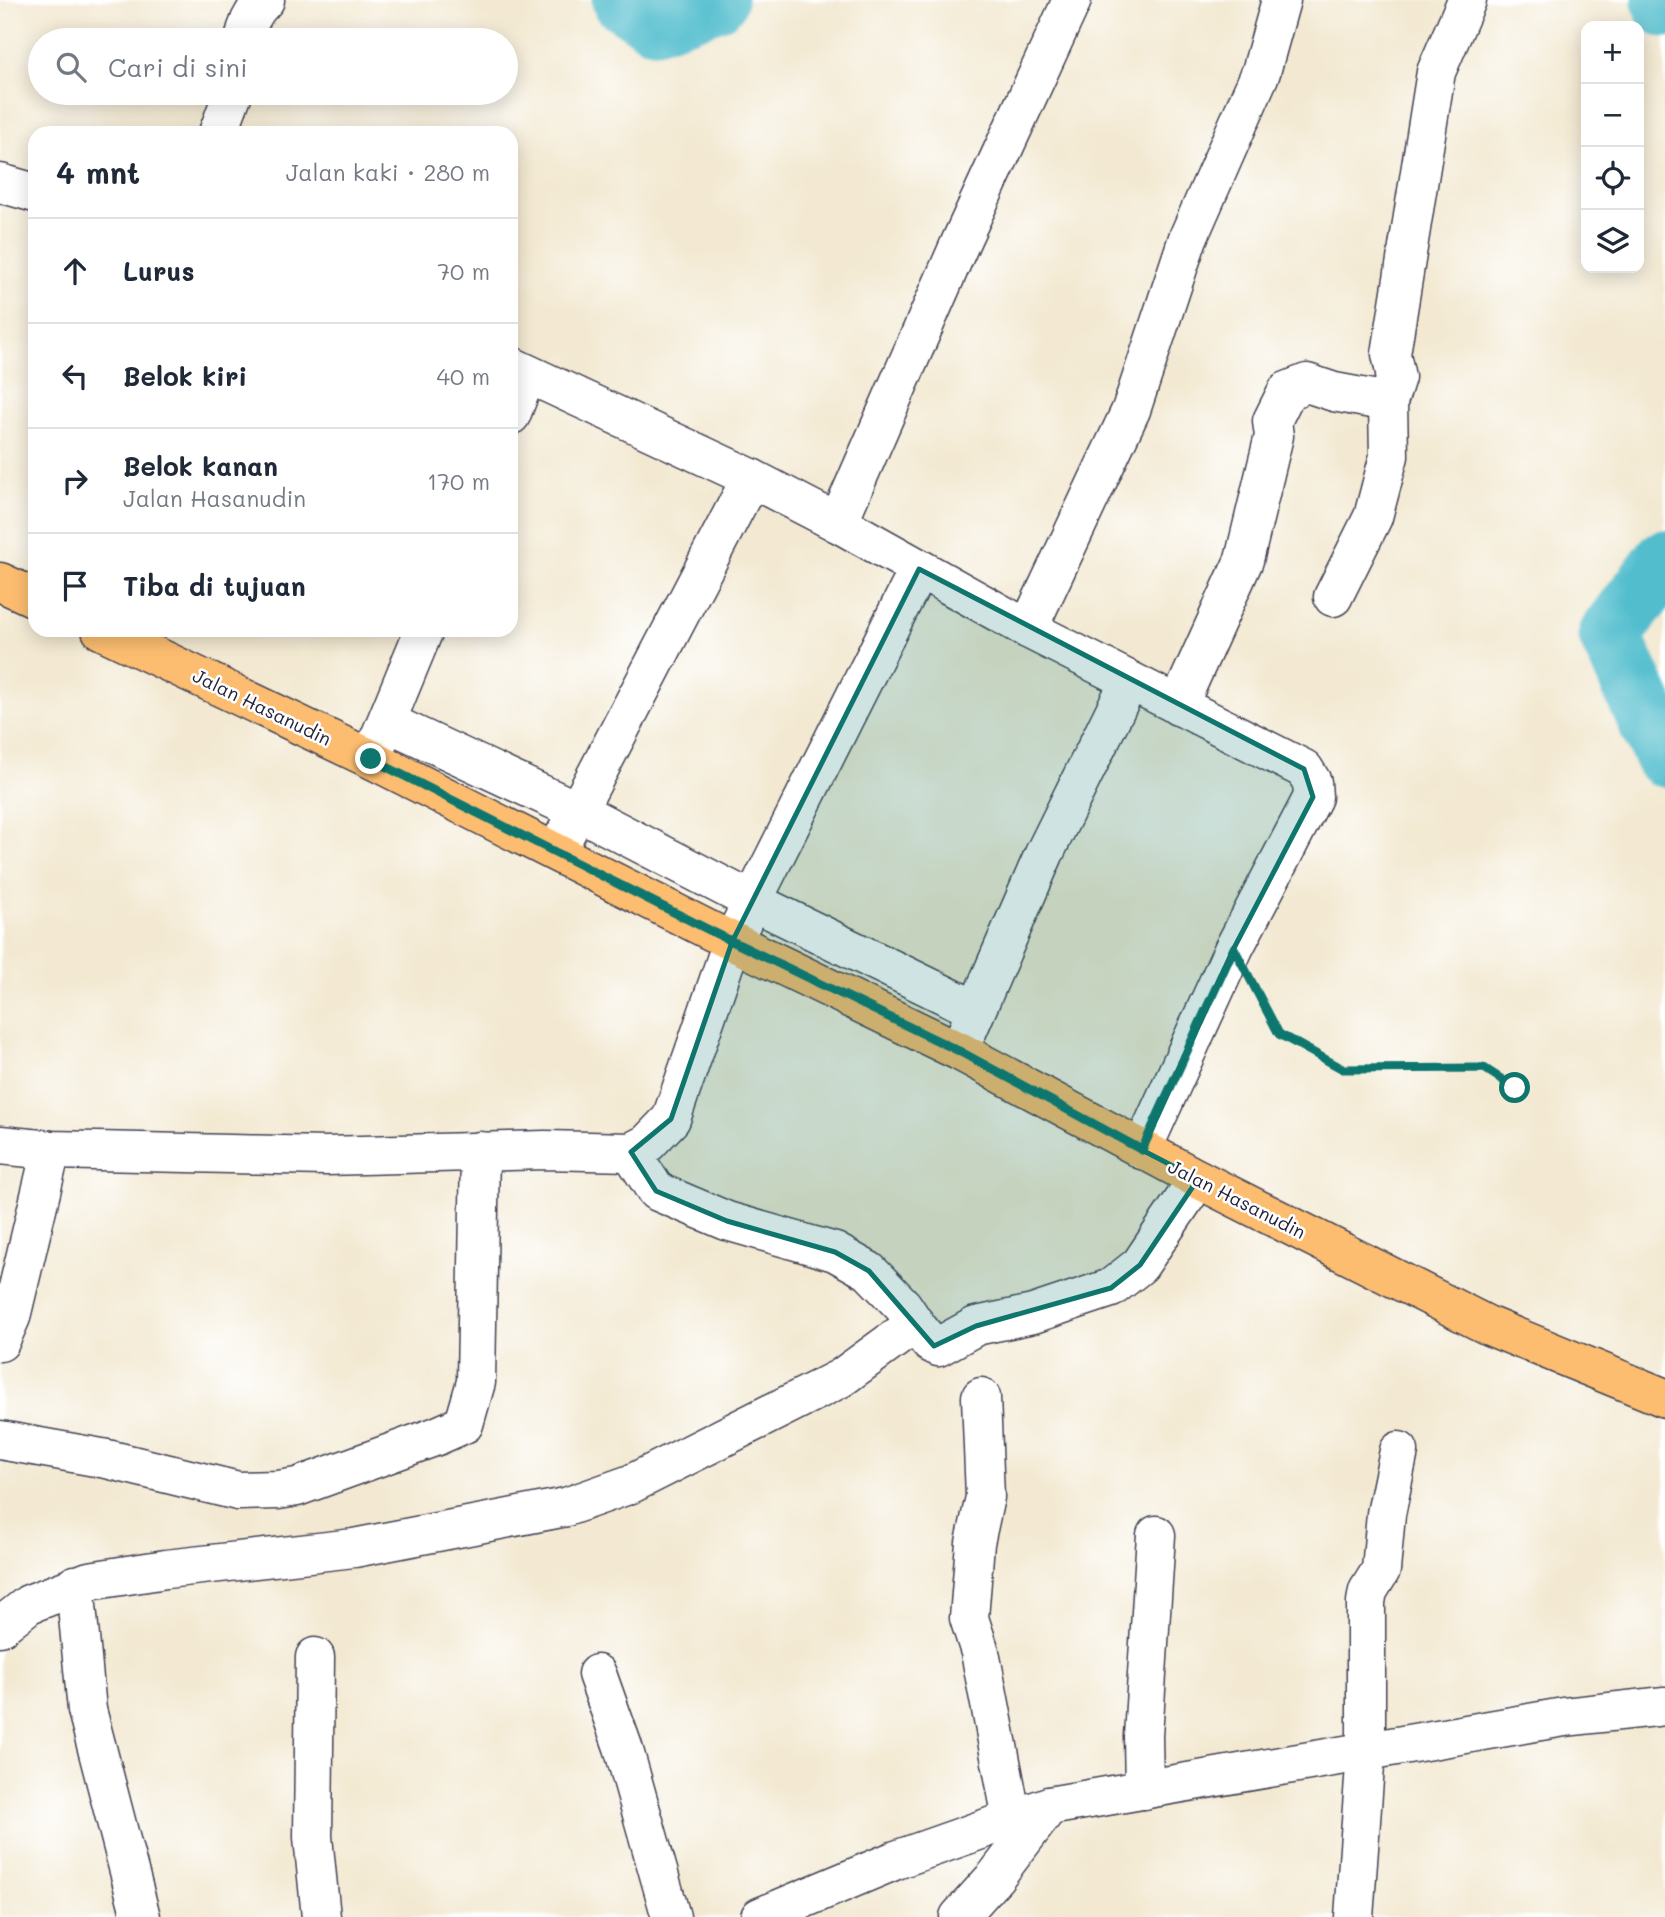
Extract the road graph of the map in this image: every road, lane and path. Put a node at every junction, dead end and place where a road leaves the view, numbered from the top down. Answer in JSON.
{"nodes":[{"id":1,"x":265,"y":0,"type":"edge"},
{"id":2,"x":1073,"y":0,"type":"edge"},
{"id":3,"x":1280,"y":0,"type":"edge"},
{"id":4,"x":1467,"y":0,"type":"edge"},
{"id":5,"x":246,"y":28,"type":"edge"},
{"id":6,"x":228,"y":105,"type":"edge"},
{"id":7,"x":221,"y":126,"type":"edge"},
{"id":8,"x":0,"y":183,"type":"edge"},
{"id":9,"x":28,"y":191,"type":"edge"},
{"id":10,"x":519,"y":370,"type":"edge"},
{"id":11,"x":1388,"y":402,"type":"junction"},
{"id":12,"x":751,"y":478,"type":"junction"},
{"id":13,"x":838,"y":523,"type":"junction"},
{"id":14,"x":919,"y":569,"type":"junction"},
{"id":15,"x":0,"y":582,"type":"edge"},
{"id":16,"x":28,"y":595,"type":"edge"},
{"id":17,"x":1333,"y":597,"type":"dead end"},
{"id":18,"x":1028,"y":629,"type":"junction"},
{"id":19,"x":116,"y":637,"type":"edge"},
{"id":20,"x":421,"y":637,"type":"edge"},
{"id":21,"x":1129,"y":681,"type":"junction"},
{"id":22,"x":1178,"y":706,"type":"junction"},
{"id":23,"x":387,"y":722,"type":"junction"},
{"id":24,"x":371,"y":759,"type":"junction"},
{"id":25,"x":578,"y":811,"type":"junction"},
{"id":26,"x":556,"y":852,"type":"junction"},
{"id":27,"x":752,"y":901,"type":"junction"},
{"id":28,"x":732,"y":942,"type":"junction"},
{"id":29,"x":1234,"y":948,"type":"junction"},
{"id":30,"x":976,"y":1010,"type":"junction"},
{"id":31,"x":959,"y":1051,"type":"junction"},
{"id":32,"x":1515,"y":1088,"type":"dead end"},
{"id":33,"x":0,"y":1145,"type":"edge"},
{"id":34,"x":51,"y":1150,"type":"junction"},
{"id":35,"x":1142,"y":1150,"type":"junction"},
{"id":36,"x":480,"y":1151,"type":"junction"},
{"id":37,"x":631,"y":1152,"type":"junction"},
{"id":38,"x":1198,"y":1179,"type":"junction"},
{"id":39,"x":915,"y":1324,"type":"junction"},
{"id":40,"x":0,"y":1342,"type":"edge"},
{"id":41,"x":981,"y":1398,"type":"dead end"},
{"id":42,"x":1665,"y":1398,"type":"edge"},
{"id":43,"x":0,"y":1440,"type":"edge"},
{"id":44,"x":1399,"y":1451,"type":"dead end"},
{"id":45,"x":1156,"y":1535,"type":"dead end"},
{"id":46,"x":75,"y":1585,"type":"junction"},
{"id":47,"x":0,"y":1627,"type":"edge"},
{"id":48,"x":315,"y":1657,"type":"dead end"},
{"id":49,"x":597,"y":1674,"type":"dead end"},
{"id":50,"x":1665,"y":1706,"type":"edge"},
{"id":51,"x":1366,"y":1752,"type":"junction"},
{"id":52,"x":1144,"y":1790,"type":"junction"},
{"id":53,"x":1049,"y":1806,"type":"junction"},
{"id":54,"x":1012,"y":1819,"type":"junction"},
{"id":55,"x":141,"y":1917,"type":"edge"},
{"id":56,"x":321,"y":1917,"type":"edge"},
{"id":57,"x":671,"y":1917,"type":"edge"},
{"id":58,"x":760,"y":1917,"type":"edge"},
{"id":59,"x":959,"y":1917,"type":"edge"},
{"id":60,"x":1354,"y":1917,"type":"edge"}],
"edges":[{"from":1,"to":5,"type":"street"},
{"from":2,"to":13,"type":"street"},
{"from":3,"to":18,"type":"street"},
{"from":4,"to":11,"type":"street"},
{"from":6,"to":7,"type":"street"},
{"from":8,"to":9,"type":"street"},
{"from":10,"to":12,"type":"street"},
{"from":11,"to":17,"type":"street"},
{"from":11,"to":22,"type":"street"},
{"from":12,"to":13,"type":"street"},
{"from":12,"to":25,"type":"street"},
{"from":13,"to":14,"type":"street"},
{"from":14,"to":18,"type":"street"},
{"from":14,"to":27,"type":"street"},
{"from":15,"to":16,"type":"main road"},
{"from":18,"to":21,"type":"street"},
{"from":19,"to":24,"type":"main road","name":"Jalan Hasanudin"},
{"from":20,"to":23,"type":"street"},
{"from":21,"to":22,"type":"street"},
{"from":21,"to":30,"type":"street"},
{"from":22,"to":29,"type":"street"},
{"from":23,"to":24,"type":"street"},
{"from":23,"to":25,"type":"street"},
{"from":24,"to":26,"type":"main road","name":"Jalan Hasanudin"},
{"from":25,"to":26,"type":"street"},
{"from":25,"to":27,"type":"street"},
{"from":26,"to":28,"type":"main road","name":"Jalan Hasanudin"},
{"from":27,"to":28,"type":"street"},
{"from":27,"to":30,"type":"street"},
{"from":28,"to":31,"type":"main road","name":"Jalan Hasanudin"},
{"from":28,"to":37,"type":"street"},
{"from":29,"to":32,"type":"path"},
{"from":29,"to":35,"type":"street"},
{"from":30,"to":31,"type":"street"},
{"from":31,"to":35,"type":"main road","name":"Jalan Hasanudin"},
{"from":33,"to":34,"type":"street"},
{"from":34,"to":36,"type":"street"},
{"from":34,"to":40,"type":"street"},
{"from":35,"to":38,"type":"main road","name":"Jalan Hasanudin"},
{"from":36,"to":37,"type":"street"},
{"from":36,"to":43,"type":"street"},
{"from":37,"to":39,"type":"street"},
{"from":38,"to":39,"type":"street"},
{"from":38,"to":42,"type":"main road","name":"Jalan Hasanudin"},
{"from":39,"to":46,"type":"street"},
{"from":41,"to":54,"type":"street"},
{"from":44,"to":51,"type":"street"},
{"from":45,"to":52,"type":"street"},
{"from":46,"to":47,"type":"street"},
{"from":46,"to":55,"type":"street"},
{"from":48,"to":56,"type":"street"},
{"from":49,"to":57,"type":"street"},
{"from":50,"to":51,"type":"street"},
{"from":51,"to":52,"type":"street"},
{"from":51,"to":60,"type":"street"},
{"from":52,"to":53,"type":"street"},
{"from":53,"to":54,"type":"street"},
{"from":53,"to":59,"type":"street"},
{"from":54,"to":58,"type":"street"}]}
